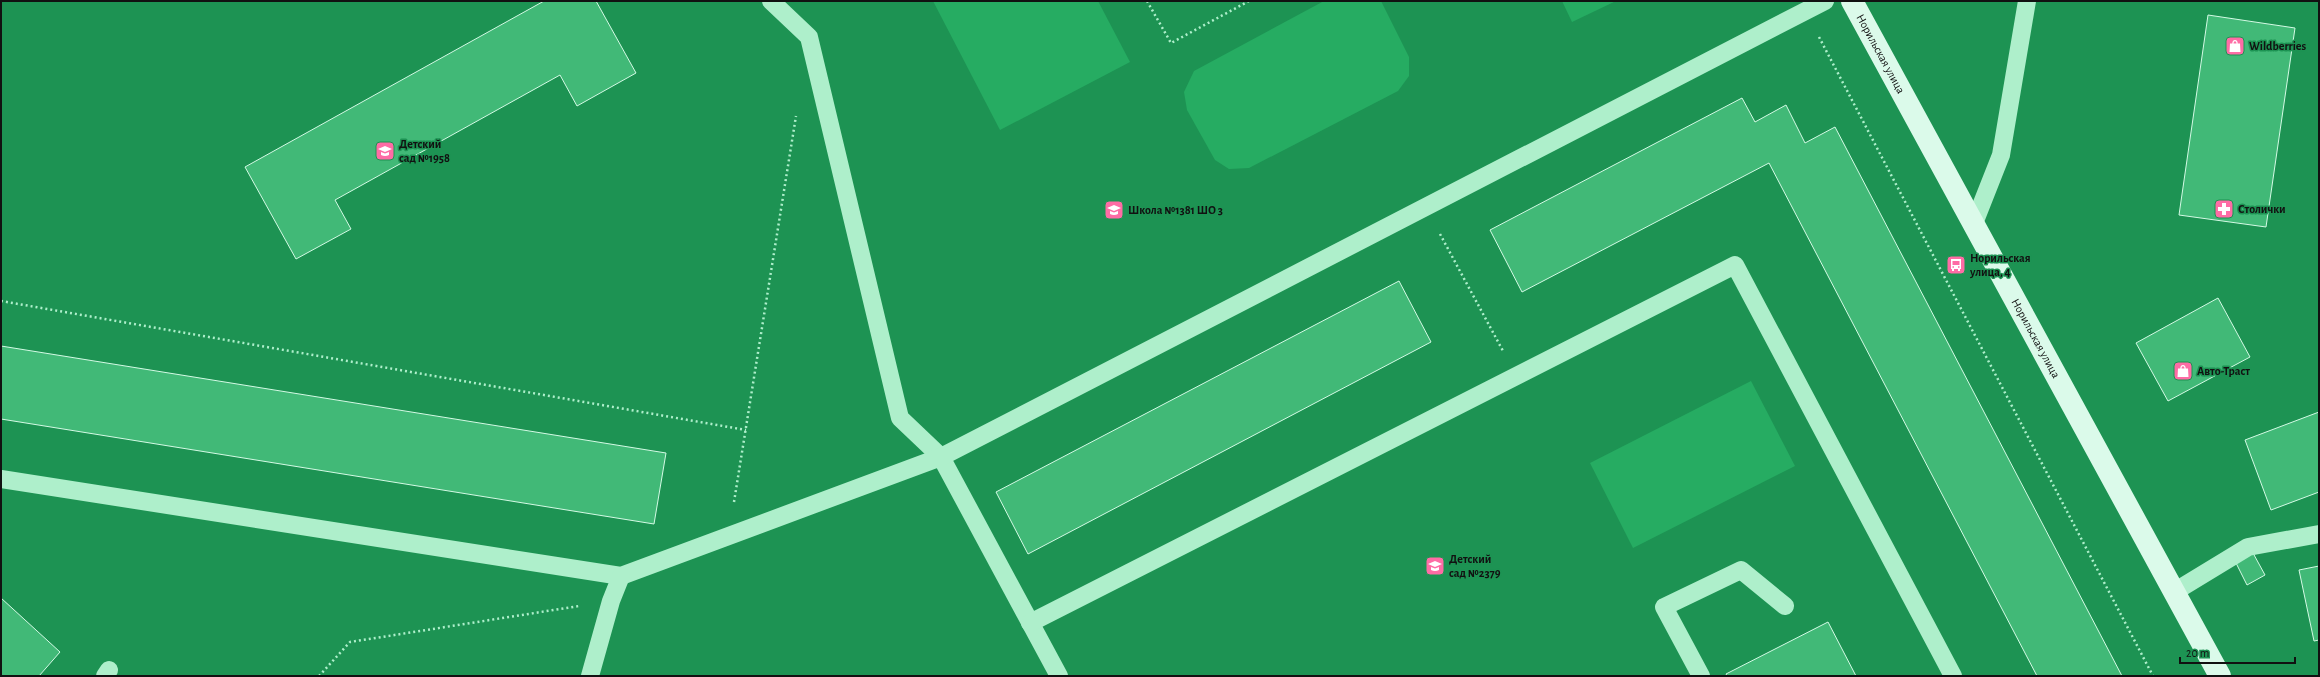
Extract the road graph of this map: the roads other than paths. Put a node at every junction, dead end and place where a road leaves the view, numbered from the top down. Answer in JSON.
{"nodes":[{"id":1,"x":771,"y":1,"type":"edge"},
{"id":2,"x":1825,"y":1,"type":"edge"},
{"id":3,"x":1852,"y":1,"type":"edge"},
{"id":4,"x":2027,"y":1,"type":"edge"},
{"id":5,"x":1973,"y":226,"type":"junction"},
{"id":6,"x":941,"y":457,"type":"junction"},
{"id":7,"x":1,"y":479,"type":"edge"},
{"id":8,"x":2319,"y":534,"type":"edge"},
{"id":9,"x":621,"y":576,"type":"junction"},
{"id":10,"x":2174,"y":592,"type":"junction"},
{"id":11,"x":1785,"y":606,"type":"dead end"},
{"id":12,"x":1030,"y":623,"type":"junction"},
{"id":13,"x":590,"y":676,"type":"edge"},
{"id":14,"x":1059,"y":676,"type":"edge"},
{"id":15,"x":1701,"y":676,"type":"edge"},
{"id":16,"x":1953,"y":676,"type":"edge"},
{"id":17,"x":2220,"y":676,"type":"edge"}],
"edges":[{"from":1,"to":6,"type":"lane"},
{"from":2,"to":6,"type":"lane"},
{"from":3,"to":5,"type":"street","name":"Норильская улица"},
{"from":4,"to":5,"type":"lane"},
{"from":5,"to":10,"type":"street","name":"Норильская улица"},
{"from":6,"to":9,"type":"lane"},
{"from":6,"to":12,"type":"lane"},
{"from":7,"to":9,"type":"lane"},
{"from":8,"to":10,"type":"lane"},
{"from":9,"to":13,"type":"lane"},
{"from":10,"to":17,"type":"street","name":"Норильская улица"},
{"from":11,"to":15,"type":"lane"},
{"from":12,"to":14,"type":"lane"},
{"from":12,"to":16,"type":"lane"}]}
